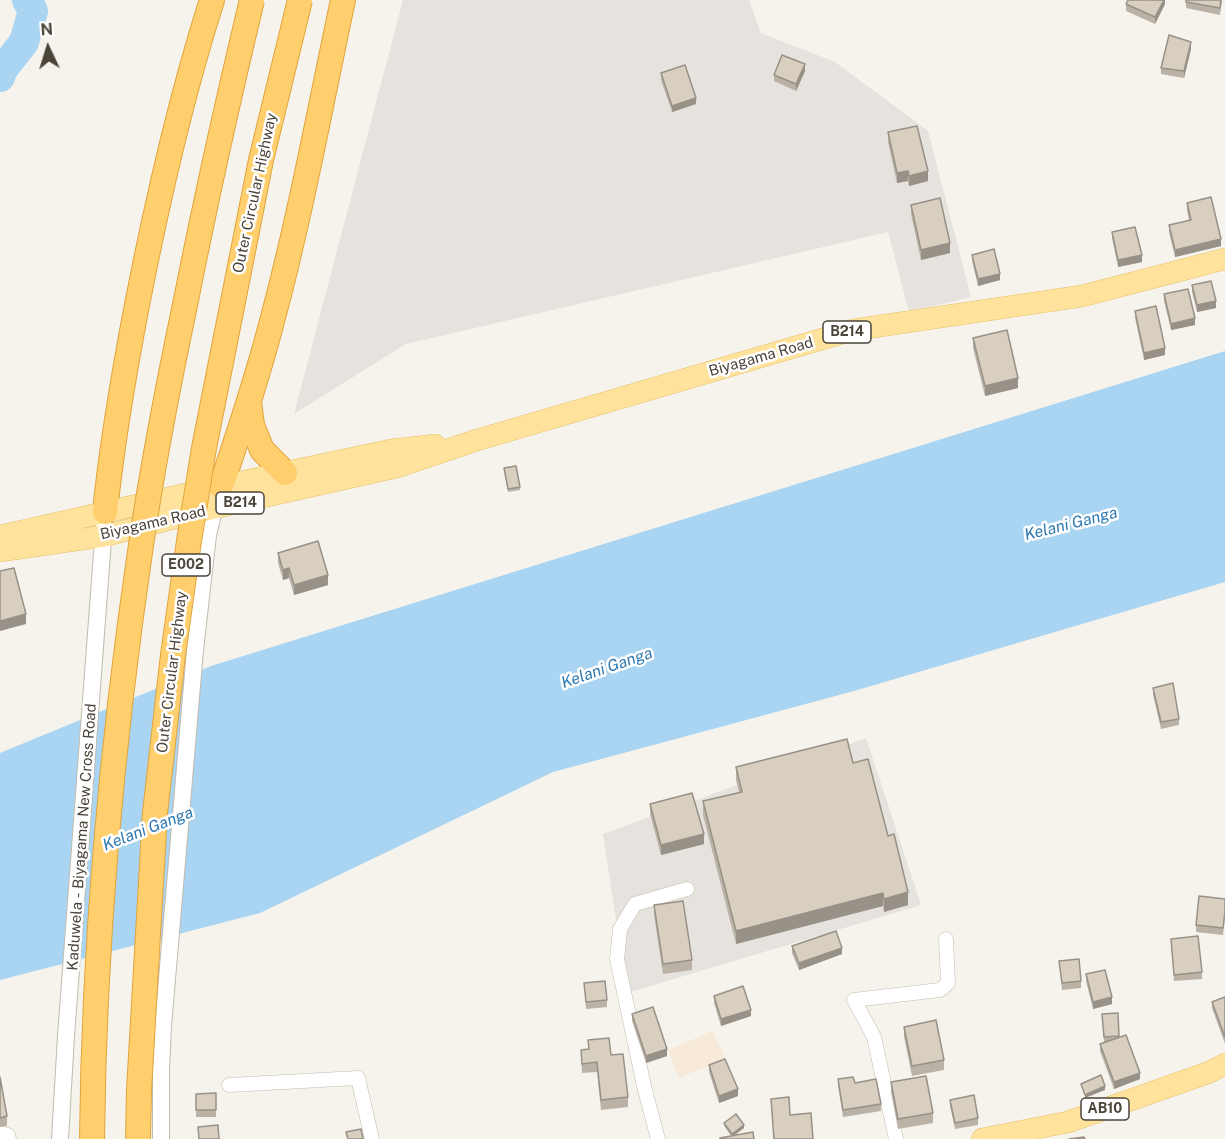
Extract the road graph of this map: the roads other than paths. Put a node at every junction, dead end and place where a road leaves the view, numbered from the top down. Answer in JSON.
{"nodes":[{"id":1,"x":212,"y":0,"type":"edge"},
{"id":2,"x":252,"y":0,"type":"edge"},
{"id":3,"x":300,"y":0,"type":"edge"},
{"id":4,"x":343,"y":0,"type":"edge"},
{"id":5,"x":1225,"y":259,"type":"edge"},
{"id":6,"x":249,"y":402,"type":"junction"},
{"id":7,"x":477,"y":440,"type":"junction"},
{"id":8,"x":285,"y":473,"type":"junction"},
{"id":9,"x":218,"y":497,"type":"junction"},
{"id":10,"x":105,"y":512,"type":"junction"},
{"id":11,"x":0,"y":536,"type":"edge"},
{"id":12,"x":104,"y":536,"type":"junction"},
{"id":13,"x":0,"y":551,"type":"edge"},
{"id":14,"x":687,"y":889,"type":"dead end"},
{"id":15,"x":946,"y":939,"type":"dead end"},
{"id":16,"x":1225,"y":1064,"type":"edge"},
{"id":17,"x":229,"y":1085,"type":"dead end"},
{"id":18,"x":0,"y":1133,"type":"edge"},
{"id":19,"x":9,"y":1139,"type":"edge"},
{"id":20,"x":60,"y":1139,"type":"edge"},
{"id":21,"x":92,"y":1139,"type":"edge"},
{"id":22,"x":138,"y":1139,"type":"edge"},
{"id":23,"x":161,"y":1139,"type":"edge"},
{"id":24,"x":372,"y":1139,"type":"edge"},
{"id":25,"x":658,"y":1139,"type":"edge"},
{"id":26,"x":896,"y":1139,"type":"edge"},
{"id":27,"x":981,"y":1139,"type":"edge"}],
"edges":[{"from":1,"to":10,"type":"highway"},
{"from":2,"to":21,"type":"highway","number":"E002","bridge":true},
{"from":3,"to":22,"type":"highway","name":"Outer Circular Highway","number":"E002","bridge":true},
{"from":4,"to":6,"type":"highway"},
{"from":5,"to":7,"type":"main road","name":"Biyagama Road","number":"B214"},
{"from":6,"to":8,"type":"highway"},
{"from":6,"to":9,"type":"highway"},
{"from":7,"to":8,"type":"main road","name":"Biyagama Road","number":"B214"},
{"from":7,"to":9,"type":"main road","name":"Biyagama Road","number":"B214"},
{"from":8,"to":9,"type":"main road","name":"Biyagama Road","number":"B214"},
{"from":9,"to":10,"type":"main road","name":"Biyagama Road","number":"B214"},
{"from":9,"to":12,"type":"main road","name":"Biyagama Road","number":"B214"},
{"from":9,"to":23,"type":"street"},
{"from":10,"to":11,"type":"main road","name":"Biyagama Road","number":"B214"},
{"from":10,"to":12,"type":"street","name":"Kaduwela - Biyagama New Cross Road"},
{"from":12,"to":13,"type":"main road","name":"Biyagama Road","number":"B214"},
{"from":12,"to":20,"type":"street","name":"Kaduwela - Biyagama New Cross Road"},
{"from":14,"to":25,"type":"street"},
{"from":15,"to":26,"type":"street"},
{"from":16,"to":27,"type":"main road","number":"AB10"},
{"from":17,"to":24,"type":"street"},
{"from":18,"to":19,"type":"street"}]}
